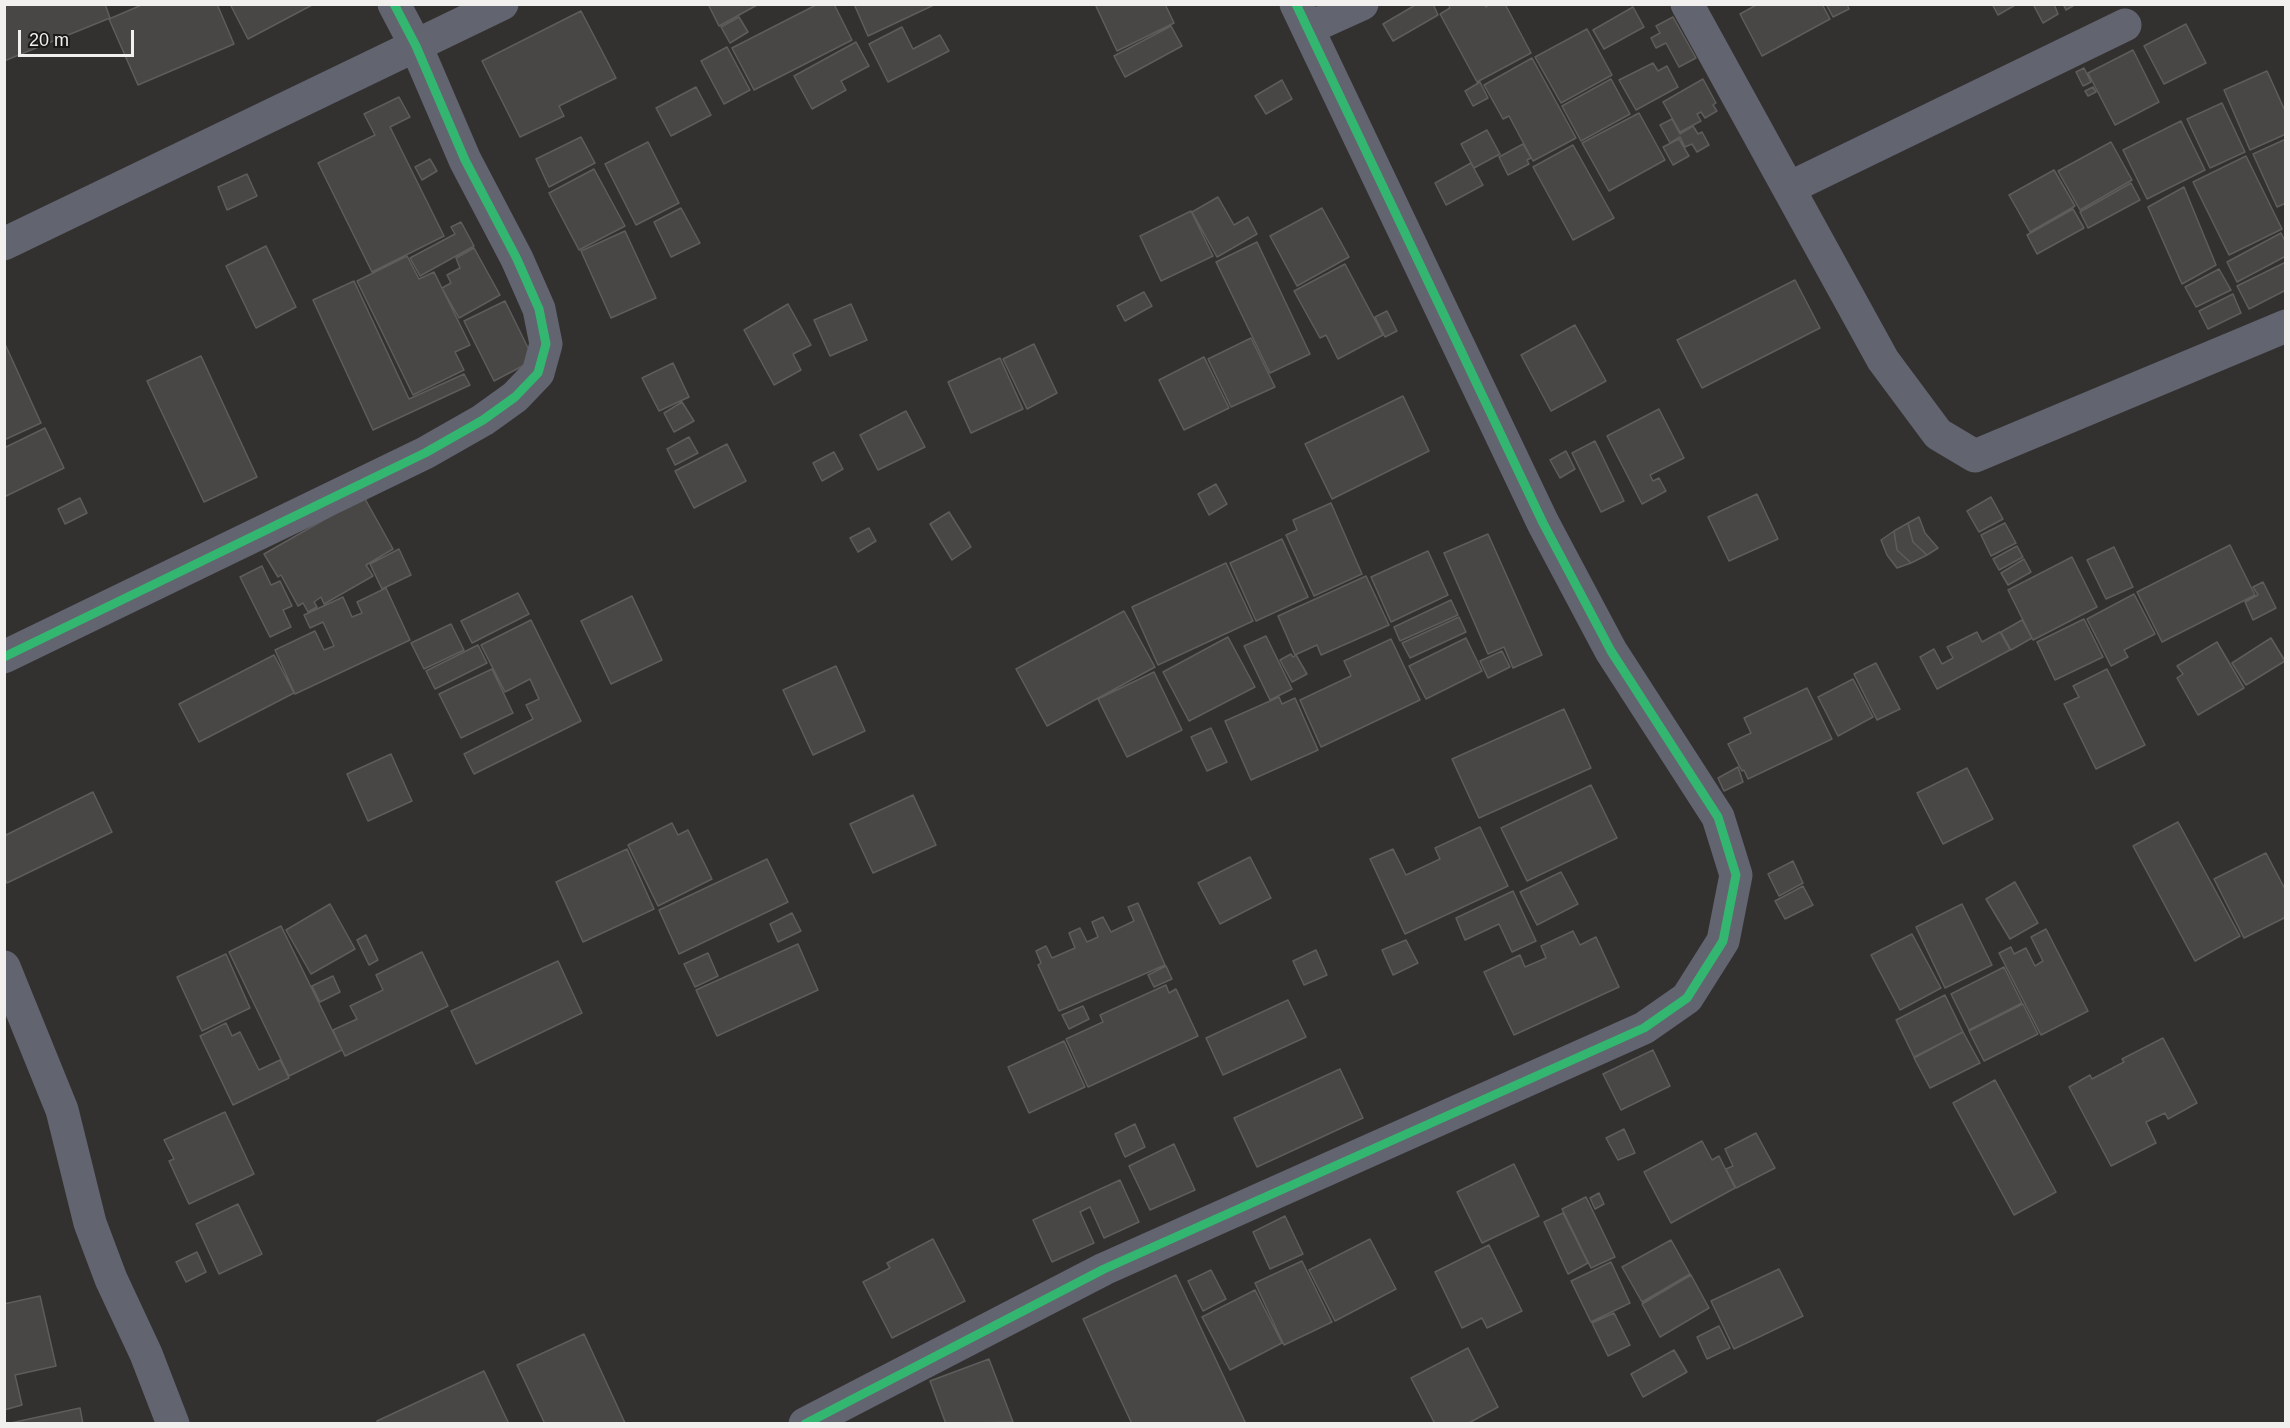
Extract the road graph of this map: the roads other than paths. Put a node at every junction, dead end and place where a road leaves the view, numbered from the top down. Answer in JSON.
{"nodes":[{"id":1,"x":394,"y":4,"type":"edge"},
{"id":2,"x":502,"y":4,"type":"edge"},
{"id":3,"x":1362,"y":4,"type":"edge"},
{"id":4,"x":1687,"y":4,"type":"edge"},
{"id":5,"x":1303,"y":16,"type":"edge"},
{"id":6,"x":2125,"y":25,"type":"dead end"},
{"id":7,"x":416,"y":46,"type":"junction"},
{"id":8,"x":1789,"y":188,"type":"junction"},
{"id":9,"x":4,"y":244,"type":"edge"},
{"id":10,"x":2286,"y":326,"type":"edge"},
{"id":11,"x":4,"y":657,"type":"edge"},
{"id":12,"x":4,"y":968,"type":"edge"},
{"id":13,"x":173,"y":1424,"type":"edge"},
{"id":14,"x":805,"y":1424,"type":"edge"}],
"edges":[{"from":1,"to":7,"type":"street"},
{"from":2,"to":7,"type":"street"},
{"from":3,"to":5,"type":"street"},
{"from":4,"to":8,"type":"street"},
{"from":5,"to":14,"type":"street"},
{"from":6,"to":8,"type":"street"},
{"from":7,"to":9,"type":"street"},
{"from":7,"to":11,"type":"street"},
{"from":8,"to":10,"type":"street"},
{"from":12,"to":13,"type":"street"}]}
